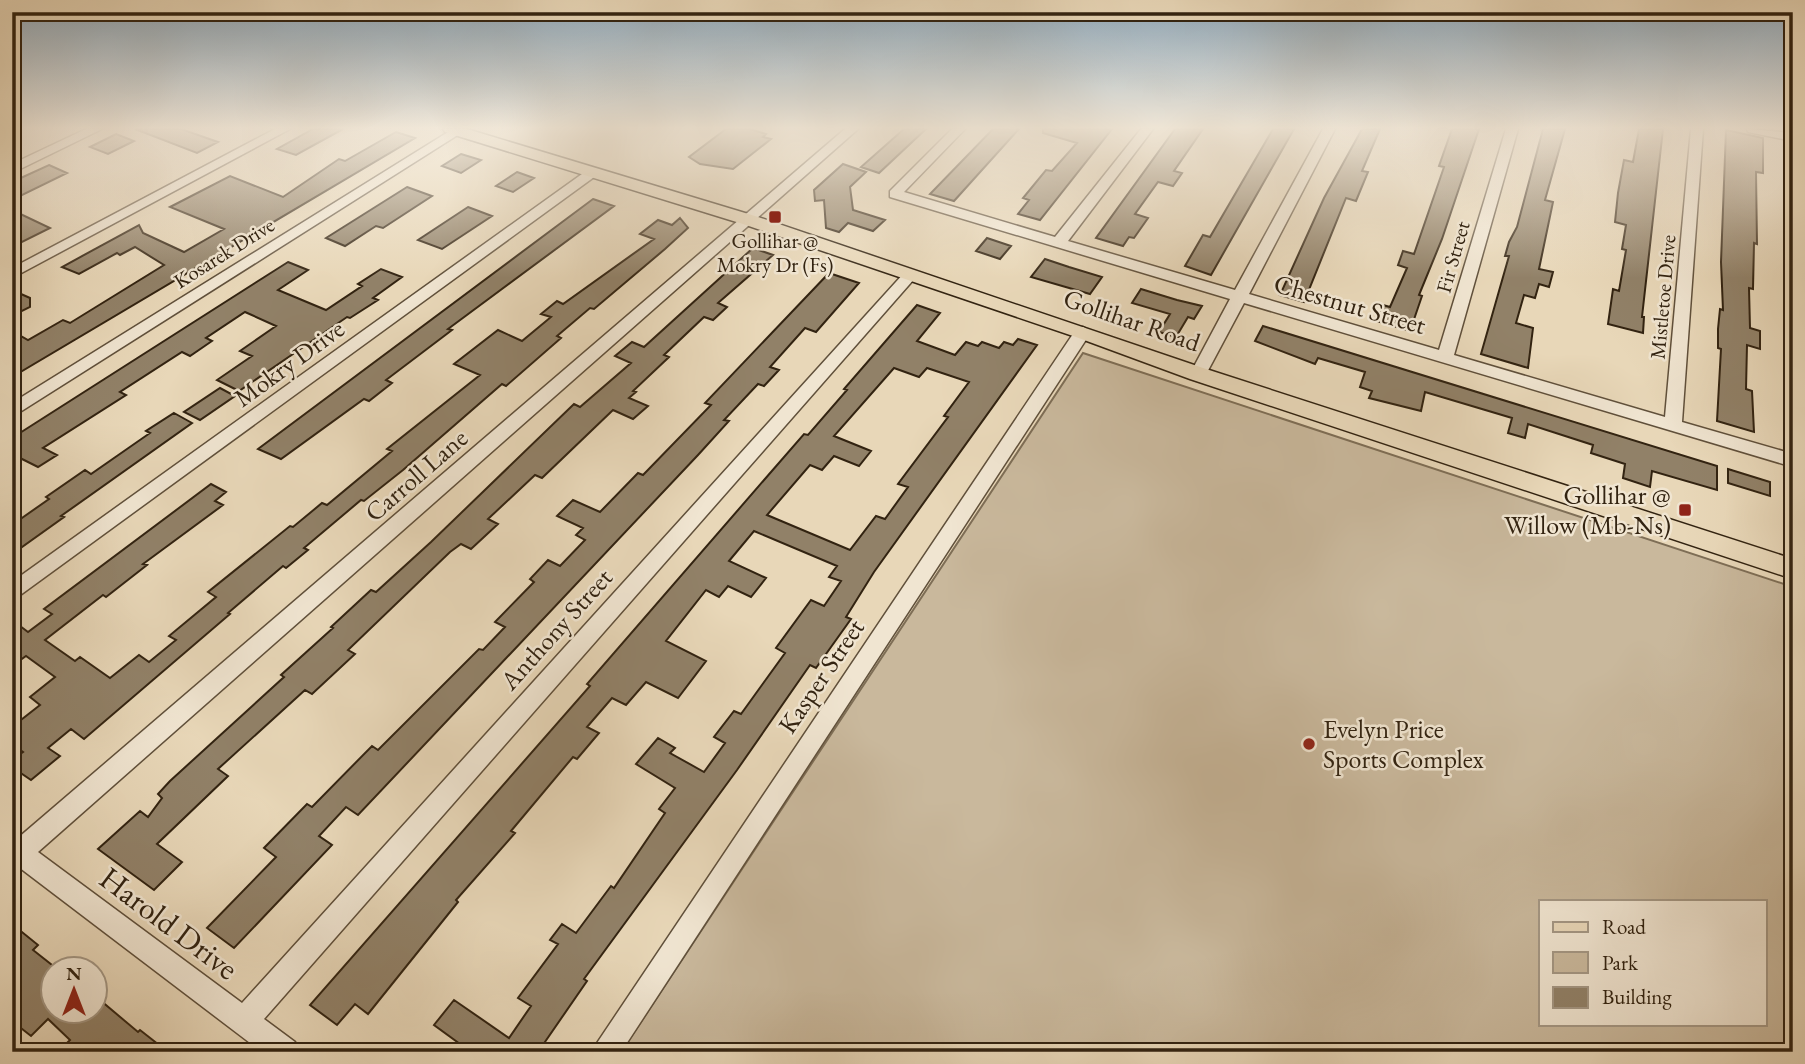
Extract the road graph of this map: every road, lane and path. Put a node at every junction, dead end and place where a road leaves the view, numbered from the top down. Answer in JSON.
{"nodes":[{"id":1,"x":191,"y":179,"type":"edge"},
{"id":2,"x":378,"y":179,"type":"edge"},
{"id":3,"x":585,"y":179,"type":"edge"},
{"id":4,"x":615,"y":179,"type":"edge"},
{"id":5,"x":796,"y":179,"type":"edge"},
{"id":6,"x":909,"y":179,"type":"edge"},
{"id":7,"x":1108,"y":179,"type":"edge"},
{"id":8,"x":1302,"y":179,"type":"edge"},
{"id":9,"x":1498,"y":179,"type":"edge"},
{"id":10,"x":1693,"y":179,"type":"edge"},
{"id":11,"x":749,"y":220,"type":"junction"},
{"id":12,"x":1059,"y":242,"type":"junction"},
{"id":13,"x":12,"y":274,"type":"edge"},
{"id":14,"x":910,"y":275,"type":"junction"},
{"id":15,"x":1239,"y":297,"type":"junction"},
{"id":16,"x":1083,"y":332,"type":"junction"},
{"id":17,"x":1446,"y":358,"type":"junction"},
{"id":18,"x":1198,"y":374,"type":"junction"},
{"id":19,"x":12,"y":411,"type":"edge"},
{"id":20,"x":1673,"y":426,"type":"junction"},
{"id":21,"x":1793,"y":461,"type":"edge"},
{"id":22,"x":1793,"y":569,"type":"edge"},
{"id":23,"x":12,"y":593,"type":"edge"},
{"id":24,"x":15,"y":853,"type":"edge"},
{"id":25,"x":244,"y":1021,"type":"junction"},
{"id":26,"x":285,"y":1052,"type":"edge"},
{"id":27,"x":605,"y":1052,"type":"edge"}],
"edges":[{"from":1,"to":13,"type":"street"},
{"from":2,"to":19,"type":"street","name":"Kosarek Drive"},
{"from":3,"to":23,"type":"street","name":"Mokry Drive"},
{"from":4,"to":11,"type":"main road","name":"Gollihar Road"},
{"from":5,"to":11,"type":"street","name":"Carroll Lane"},
{"from":6,"to":12,"type":"street","name":"Chestnut Street"},
{"from":7,"to":12,"type":"street"},
{"from":8,"to":15,"type":"street"},
{"from":9,"to":17,"type":"street","name":"Fir Street"},
{"from":10,"to":20,"type":"street","name":"Mistletoe Drive"},
{"from":11,"to":14,"type":"main road","name":"Gollihar Road"},
{"from":11,"to":24,"type":"street","name":"Carroll Lane"},
{"from":12,"to":15,"type":"street","name":"Chestnut Street"},
{"from":14,"to":16,"type":"main road","name":"Gollihar Road"},
{"from":14,"to":25,"type":"street","name":"Anthony Street"},
{"from":15,"to":17,"type":"street","name":"Chestnut Street"},
{"from":15,"to":18,"type":"street"},
{"from":16,"to":18,"type":"main road","name":"Gollihar Road"},
{"from":16,"to":27,"type":"street","name":"Kasper Street"},
{"from":17,"to":20,"type":"street","name":"Chestnut Street"},
{"from":18,"to":22,"type":"main road","name":"Gollihar Road"},
{"from":20,"to":21,"type":"street","name":"Chestnut Street"},
{"from":24,"to":25,"type":"street","name":"Harold Drive"},
{"from":25,"to":26,"type":"street","name":"Harold Drive"}]}
